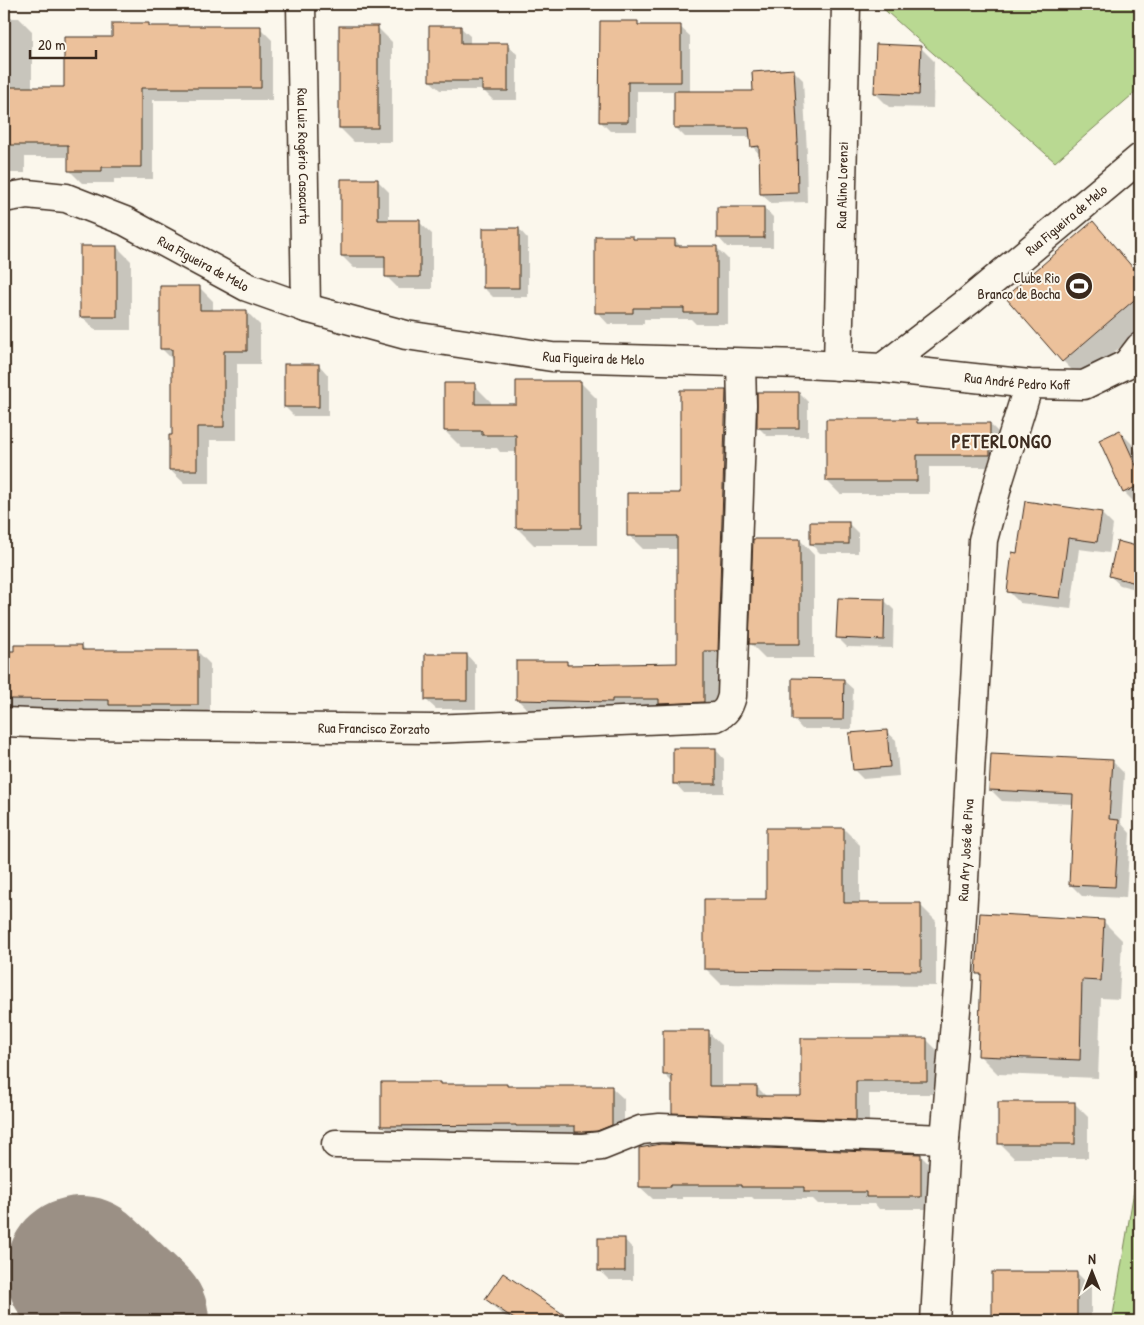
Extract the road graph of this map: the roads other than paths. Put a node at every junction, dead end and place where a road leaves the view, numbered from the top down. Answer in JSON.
{"nodes":[{"id":1,"x":301,"y":4,"type":"edge"},
{"id":2,"x":846,"y":4,"type":"edge"},
{"id":3,"x":1140,"y":158,"type":"edge"},
{"id":4,"x":4,"y":198,"type":"edge"},
{"id":5,"x":306,"y":308,"type":"junction"},
{"id":6,"x":1140,"y":347,"type":"edge"},
{"id":7,"x":740,"y":363,"type":"junction"},
{"id":8,"x":838,"y":366,"type":"junction"},
{"id":9,"x":882,"y":368,"type":"junction"},
{"id":10,"x":1029,"y":384,"type":"junction"},
{"id":11,"x":4,"y":722,"type":"edge"},
{"id":12,"x":945,"y":1139,"type":"junction"},
{"id":13,"x":336,"y":1144,"type":"dead end"},
{"id":14,"x":935,"y":1321,"type":"edge"}],
"edges":[{"from":1,"to":5,"type":"street","name":"Rua Luiz Rogério Casacurta"},
{"from":2,"to":8,"type":"street","name":"Rua Alino Lorenzi"},
{"from":3,"to":9,"type":"street","name":"Rua Figueira de Melo"},
{"from":4,"to":5,"type":"street","name":"Rua Figueira de Melo"},
{"from":5,"to":7,"type":"street","name":"Rua Figueira de Melo"},
{"from":6,"to":10,"type":"street","name":"Rua André Pedro Koff"},
{"from":7,"to":8,"type":"street","name":"Rua Figueira de Melo"},
{"from":7,"to":11,"type":"street","name":"Rua Francisco Zorzato"},
{"from":8,"to":9,"type":"street","name":"Rua Figueira de Melo"},
{"from":9,"to":10,"type":"street","name":"Rua André Pedro Koff"},
{"from":10,"to":12,"type":"street","name":"Rua Ary José de Piva"},
{"from":12,"to":13,"type":"street"},
{"from":12,"to":14,"type":"street","name":"Rua Ary José de Piva"}]}
